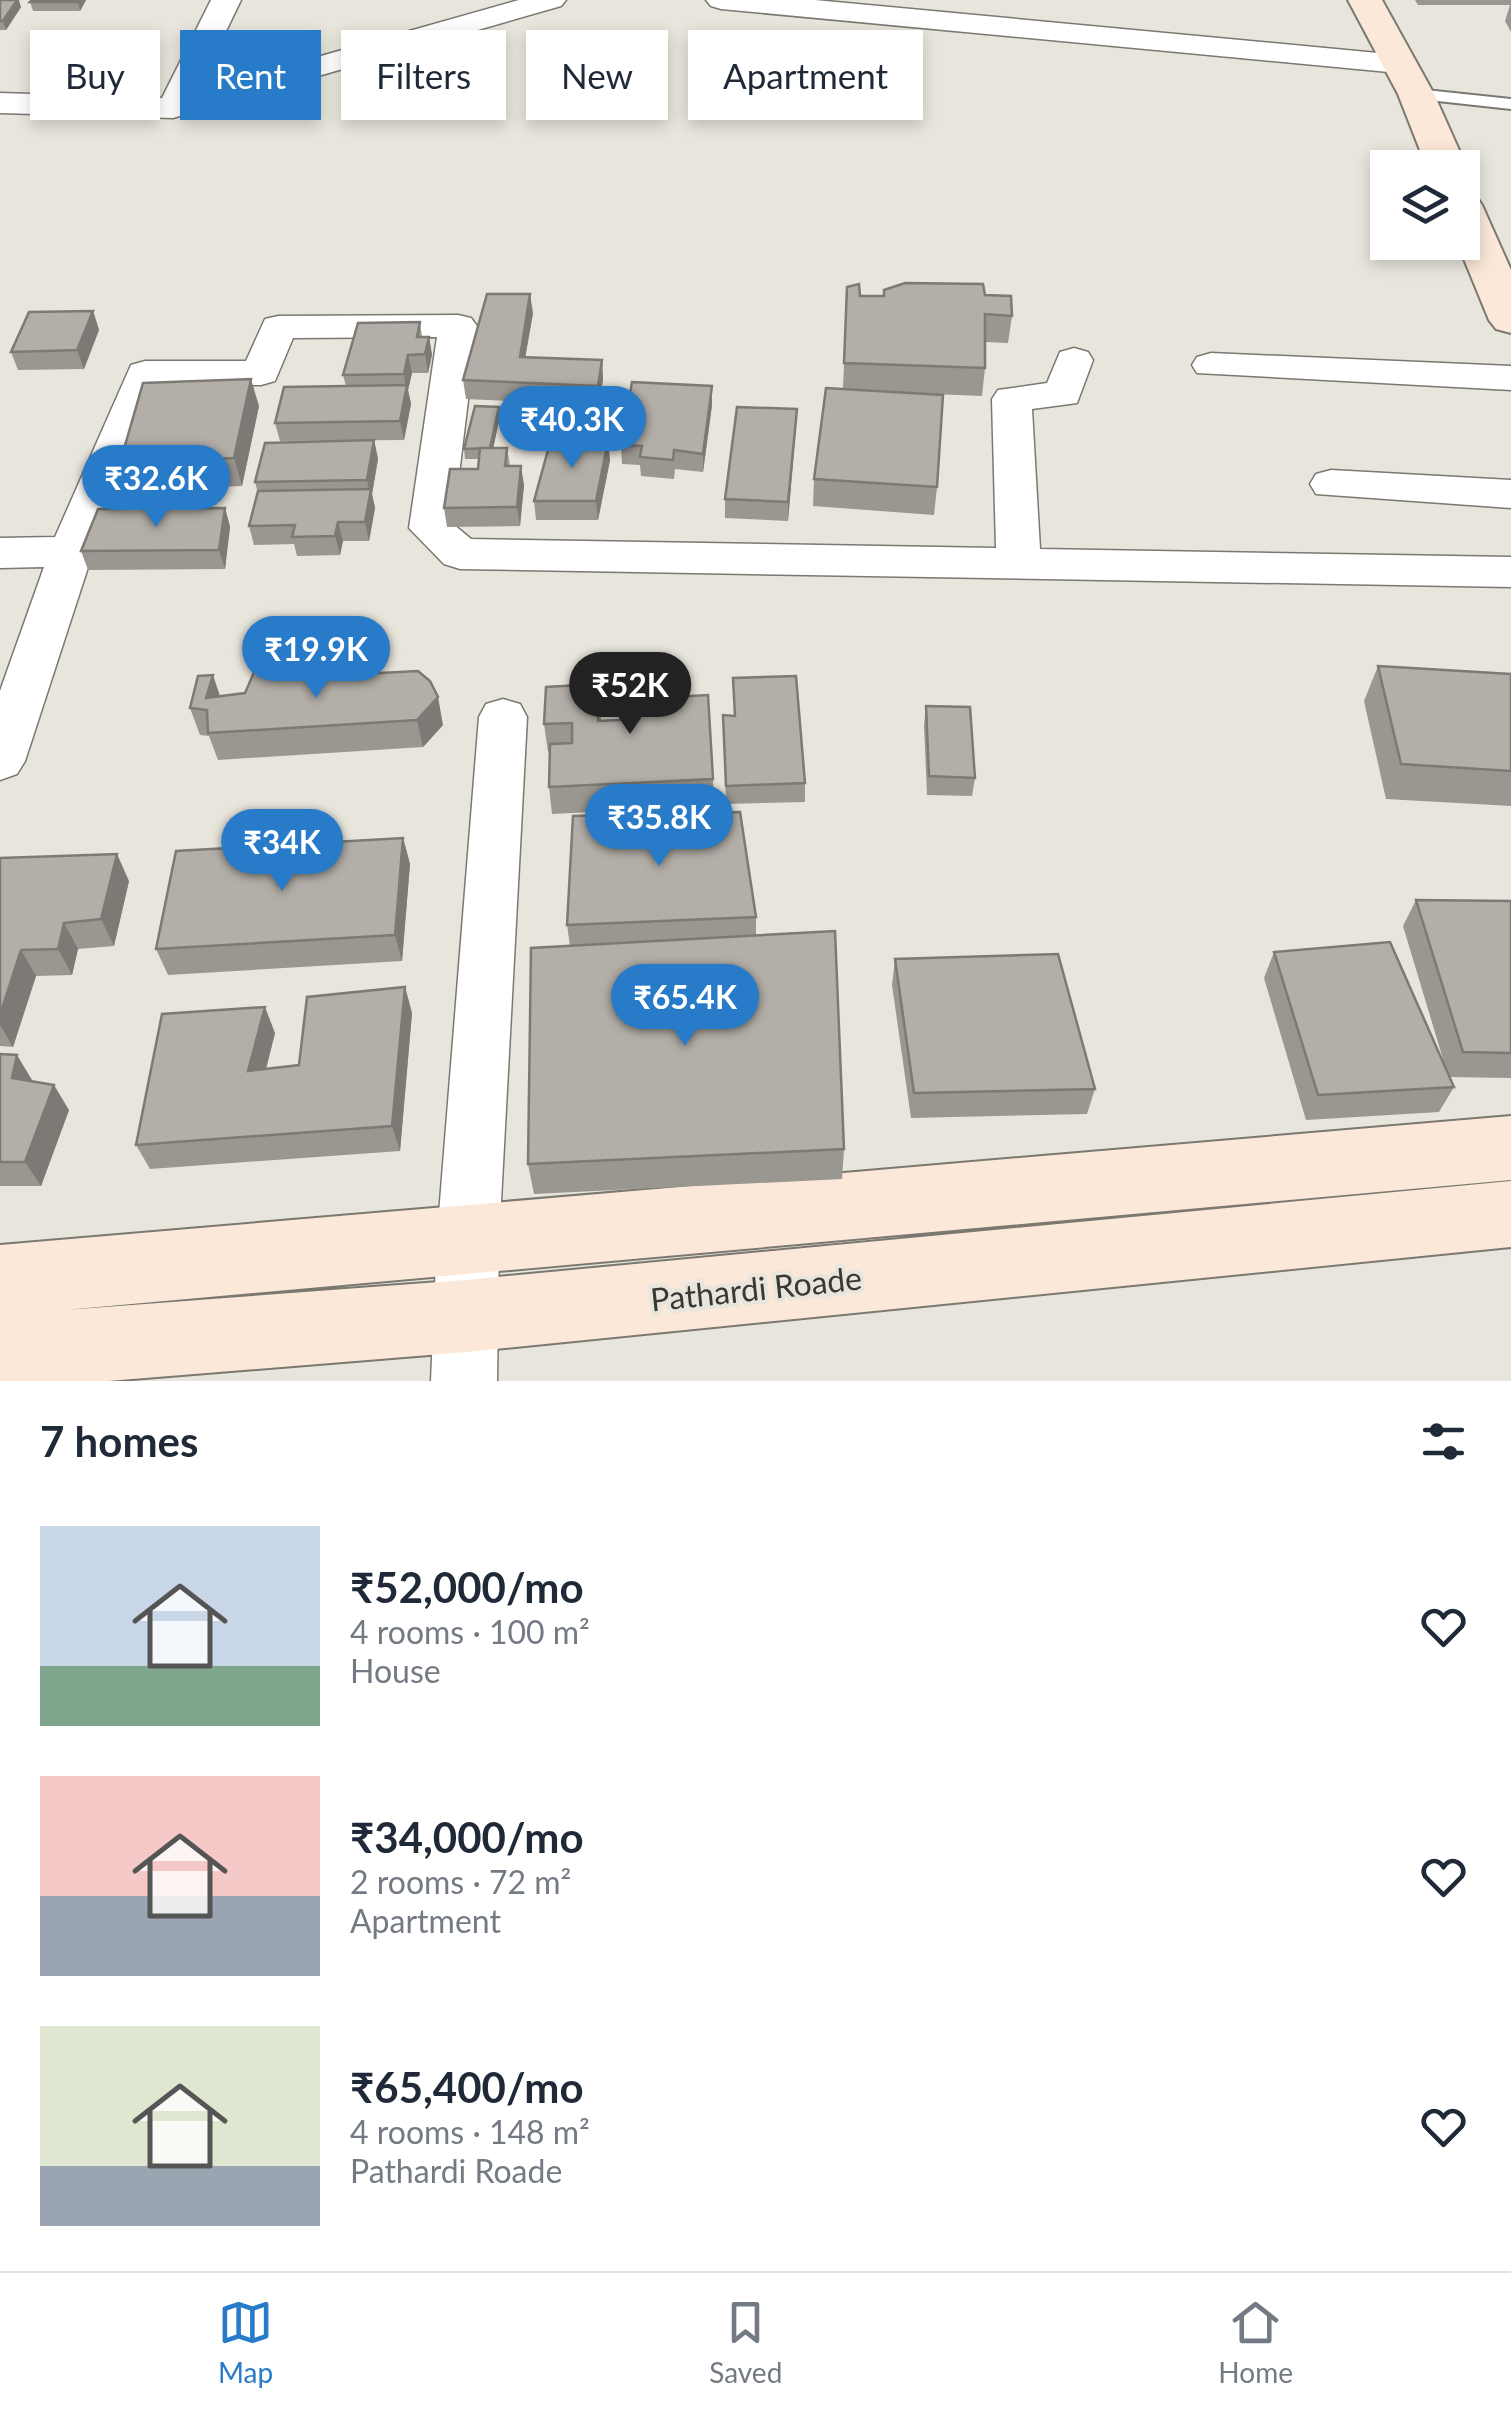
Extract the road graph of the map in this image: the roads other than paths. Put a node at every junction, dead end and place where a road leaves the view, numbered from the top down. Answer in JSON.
{"nodes":[{"id":1,"x":226,"y":0,"type":"edge"},
{"id":2,"x":551,"y":0,"type":"edge"},
{"id":3,"x":721,"y":0,"type":"edge"},
{"id":4,"x":1365,"y":0,"type":"edge"},
{"id":5,"x":1408,"y":79,"type":"junction"},
{"id":6,"x":0,"y":103,"type":"edge"},
{"id":7,"x":1511,"y":104,"type":"edge"},
{"id":8,"x":174,"y":108,"type":"junction"},
{"id":9,"x":1439,"y":150,"type":"edge"},
{"id":10,"x":1480,"y":247,"type":"edge"},
{"id":11,"x":1511,"y":320,"type":"edge"},
{"id":12,"x":1074,"y":360,"type":"dead end"},
{"id":13,"x":1210,"y":366,"type":"dead end"},
{"id":14,"x":1511,"y":378,"type":"edge"},
{"id":15,"x":1331,"y":484,"type":"dead end"},
{"id":16,"x":1511,"y":494,"type":"edge"},
{"id":17,"x":0,"y":552,"type":"edge"},
{"id":18,"x":71,"y":552,"type":"junction"},
{"id":19,"x":1019,"y":564,"type":"junction"},
{"id":20,"x":1511,"y":572,"type":"edge"},
{"id":21,"x":502,"y":718,"type":"dead end"},
{"id":22,"x":0,"y":761,"type":"edge"},
{"id":23,"x":1511,"y":1148,"type":"edge"},
{"id":24,"x":1511,"y":1214,"type":"edge"},
{"id":25,"x":468,"y":1239,"type":"junction"},
{"id":26,"x":0,"y":1280,"type":"edge"},
{"id":27,"x":465,"y":1348,"type":"edge"},
{"id":28,"x":0,"y":1352,"type":"edge"}],
"edges":[{"from":1,"to":8,"type":"street"},
{"from":2,"to":8,"type":"street"},
{"from":3,"to":5,"type":"street"},
{"from":4,"to":5,"type":"street"},
{"from":5,"to":7,"type":"lane"},
{"from":5,"to":9,"type":"street"},
{"from":6,"to":8,"type":"street"},
{"from":10,"to":11,"type":"street"},
{"from":12,"to":19,"type":"street"},
{"from":13,"to":14,"type":"street"},
{"from":15,"to":16,"type":"street"},
{"from":17,"to":18,"type":"street"},
{"from":18,"to":19,"type":"street"},
{"from":18,"to":22,"type":"street"},
{"from":19,"to":20,"type":"street"},
{"from":21,"to":25,"type":"street"},
{"from":23,"to":25,"type":"street"},
{"from":24,"to":27,"type":"street","name":"Pathardi Roade"},
{"from":25,"to":26,"type":"street"},
{"from":25,"to":27,"type":"street"},
{"from":27,"to":28,"type":"street","name":"Pathardi Roade"}]}
